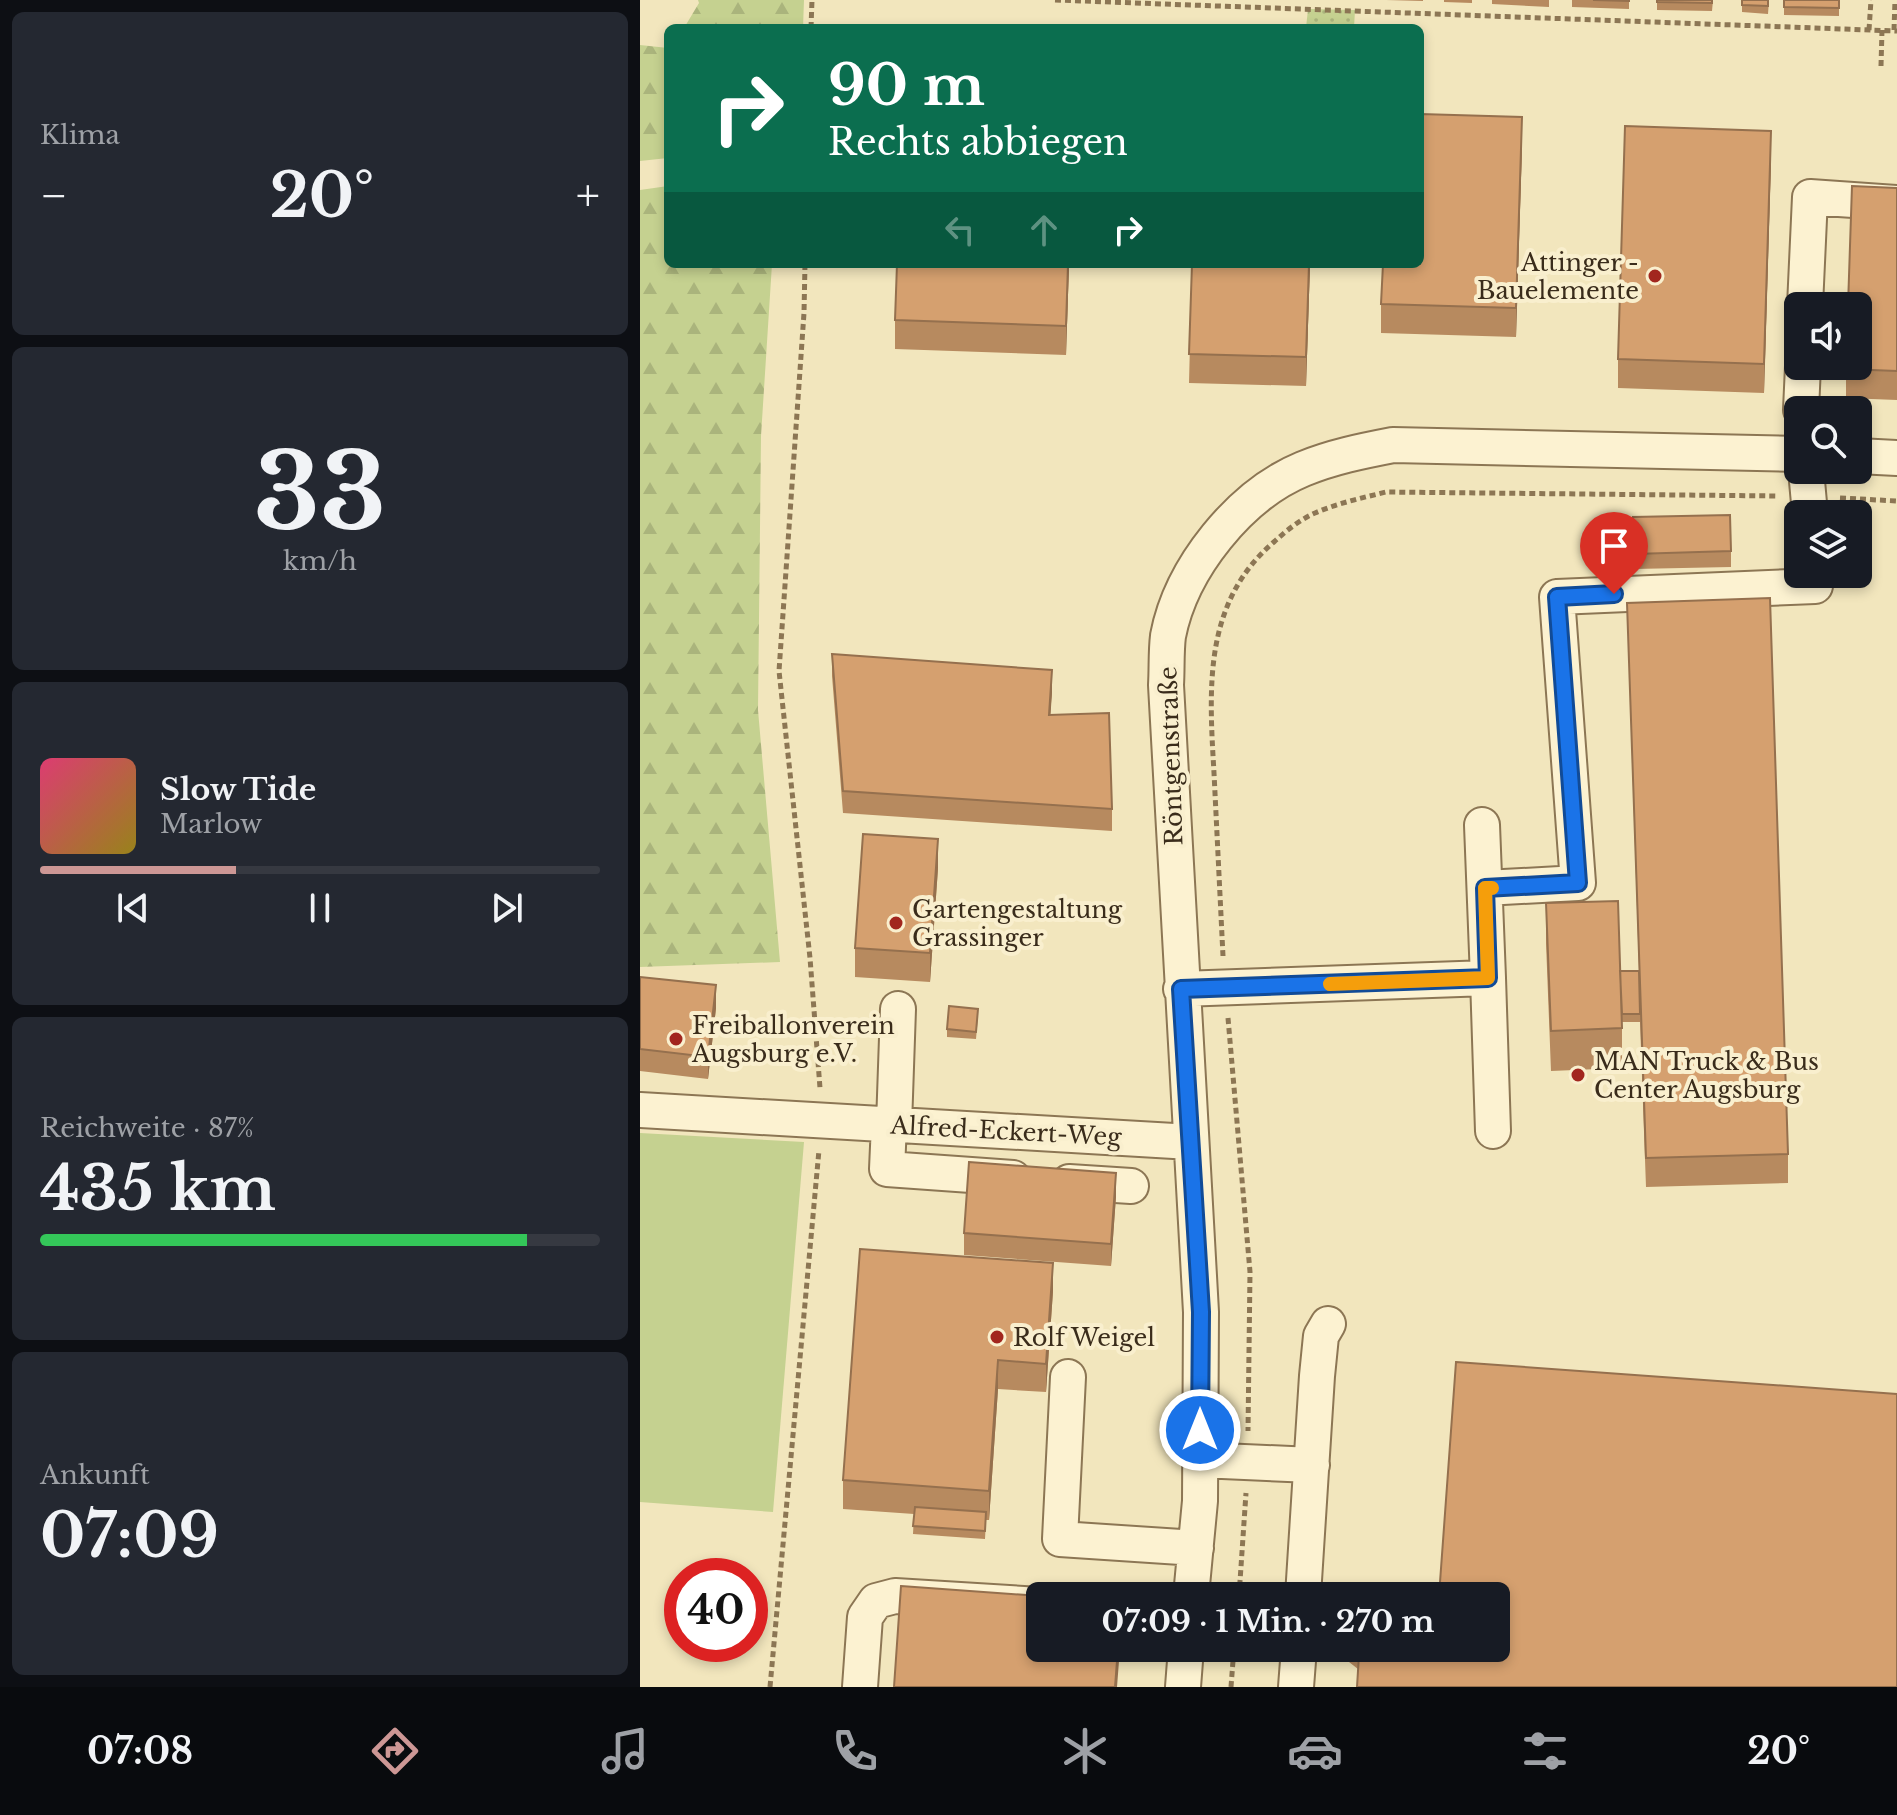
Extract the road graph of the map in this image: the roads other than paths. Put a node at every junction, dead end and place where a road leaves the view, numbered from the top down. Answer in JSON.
{"nodes":[{"id":1,"x":1897,"y":203,"type":"edge"},
{"id":2,"x":1806,"y":292,"type":"edge"},
{"id":3,"x":1784,"y":454,"type":"edge"},
{"id":4,"x":1872,"y":457,"type":"edge"},
{"id":5,"x":1897,"y":458,"type":"edge"},
{"id":6,"x":1784,"y":587,"type":"edge"},
{"id":7,"x":1482,"y":825,"type":"dead end"},
{"id":8,"x":1485,"y":888,"type":"junction"},
{"id":9,"x":1488,"y":978,"type":"junction"},
{"id":10,"x":1181,"y":989,"type":"junction"},
{"id":11,"x":898,"y":1009,"type":"dead end"},
{"id":12,"x":640,"y":1110,"type":"edge"},
{"id":13,"x":891,"y":1125,"type":"junction"},
{"id":14,"x":1493,"y":1131,"type":"dead end"},
{"id":15,"x":1028,"y":1133,"type":"junction"},
{"id":16,"x":1191,"y":1142,"type":"junction"},
{"id":17,"x":1025,"y":1179,"type":"junction"},
{"id":18,"x":1131,"y":1186,"type":"dead end"},
{"id":19,"x":1328,"y":1324,"type":"dead end"},
{"id":20,"x":1068,"y":1377,"type":"dead end"},
{"id":21,"x":1200,"y":1460,"type":"junction"},
{"id":22,"x":1312,"y":1465,"type":"junction"},
{"id":23,"x":1196,"y":1548,"type":"junction"},
{"id":24,"x":1192,"y":1582,"type":"edge"},
{"id":25,"x":1304,"y":1582,"type":"edge"},
{"id":26,"x":1026,"y":1604,"type":"edge"},
{"id":27,"x":1185,"y":1662,"type":"edge"},
{"id":28,"x":1298,"y":1662,"type":"edge"},
{"id":29,"x":860,"y":1687,"type":"edge"},
{"id":30,"x":1183,"y":1687,"type":"edge"},
{"id":31,"x":1296,"y":1687,"type":"edge"}],
"edges":[{"from":1,"to":2,"type":"street"},
{"from":3,"to":10,"type":"street","name":"Röntgenstraße"},
{"from":4,"to":5,"type":"street"},
{"from":6,"to":8,"type":"street"},
{"from":7,"to":8,"type":"street"},
{"from":8,"to":9,"type":"street"},
{"from":9,"to":10,"type":"street"},
{"from":9,"to":14,"type":"street"},
{"from":10,"to":16,"type":"street","name":"Röntgenstraße"},
{"from":11,"to":13,"type":"street"},
{"from":12,"to":13,"type":"street","name":"Alfred-Eckert-Weg"},
{"from":13,"to":15,"type":"street","name":"Alfred-Eckert-Weg"},
{"from":13,"to":17,"type":"street"},
{"from":15,"to":16,"type":"street","name":"Alfred-Eckert-Weg"},
{"from":15,"to":17,"type":"street"},
{"from":16,"to":21,"type":"street","name":"Röntgenstraße"},
{"from":17,"to":18,"type":"street"},
{"from":19,"to":22,"type":"street"},
{"from":20,"to":23,"type":"street"},
{"from":21,"to":22,"type":"street"},
{"from":21,"to":23,"type":"street","name":"Röntgenstraße"},
{"from":22,"to":25,"type":"street"},
{"from":23,"to":24,"type":"street","name":"Röntgenstraße"},
{"from":26,"to":29,"type":"street"},
{"from":27,"to":30,"type":"street"},
{"from":28,"to":31,"type":"street"}]}
